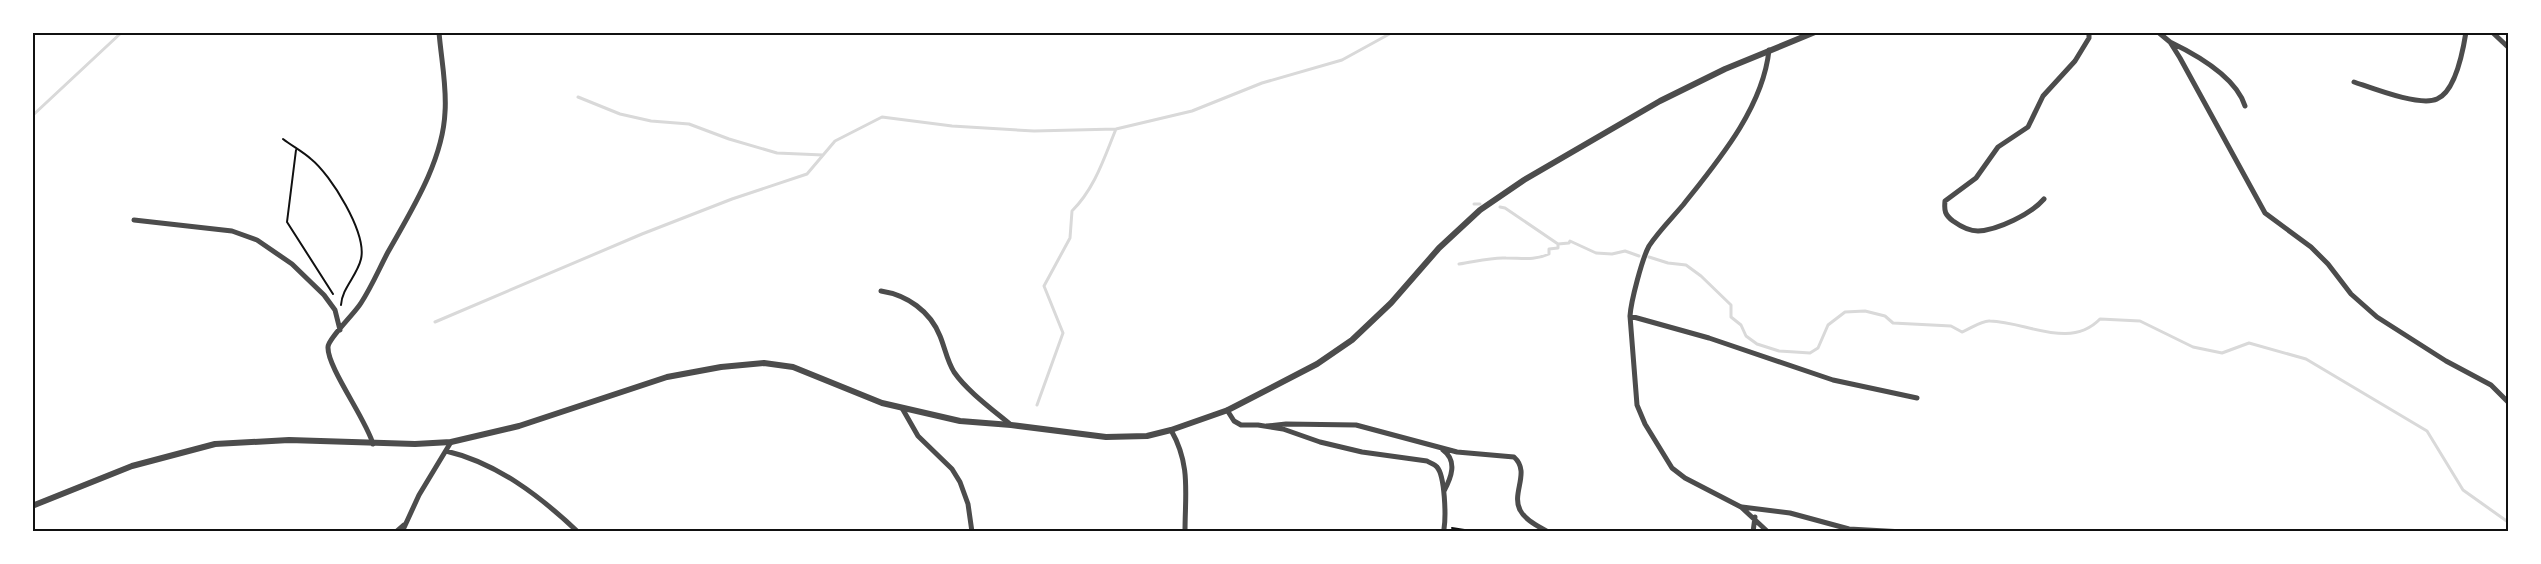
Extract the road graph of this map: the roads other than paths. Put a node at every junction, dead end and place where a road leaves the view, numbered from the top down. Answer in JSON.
{"nodes":[{"id":1,"x":438,"y":32,"type":"edge"},
{"id":2,"x":1815,"y":32,"type":"edge"},
{"id":3,"x":2089,"y":32,"type":"edge"},
{"id":4,"x":2158,"y":32,"type":"edge"},
{"id":5,"x":2466,"y":32,"type":"edge"},
{"id":6,"x":2492,"y":32,"type":"edge"},
{"id":7,"x":2170,"y":42,"type":"junction"},
{"id":8,"x":2508,"y":47,"type":"edge"},
{"id":9,"x":1769,"y":50,"type":"junction"},
{"id":10,"x":2354,"y":82,"type":"dead end"},
{"id":11,"x":2245,"y":106,"type":"dead end"},
{"id":12,"x":2044,"y":199,"type":"dead end"},
{"id":13,"x":134,"y":220,"type":"dead end"},
{"id":14,"x":881,"y":290,"type":"dead end"},
{"id":15,"x":1630,"y":316,"type":"junction"},
{"id":16,"x":340,"y":330,"type":"junction"},
{"id":17,"x":1917,"y":398,"type":"dead end"},
{"id":18,"x":2508,"y":402,"type":"edge"},
{"id":19,"x":902,"y":408,"type":"junction"},
{"id":20,"x":1227,"y":410,"type":"junction"},
{"id":21,"x":1011,"y":424,"type":"junction"},
{"id":22,"x":1267,"y":426,"type":"junction"},
{"id":23,"x":1171,"y":430,"type":"junction"},
{"id":24,"x":450,"y":442,"type":"junction"},
{"id":25,"x":372,"y":444,"type":"junction"},
{"id":26,"x":1442,"y":449,"type":"junction"},
{"id":27,"x":446,"y":451,"type":"junction"},
{"id":28,"x":1444,"y":492,"type":"junction"},
{"id":29,"x":32,"y":506,"type":"edge"},
{"id":30,"x":1741,"y":507,"type":"junction"},
{"id":31,"x":1755,"y":517,"type":"junction"},
{"id":32,"x":404,"y":525,"type":"junction"},
{"id":33,"x":1444,"y":529,"type":"road end"},
{"id":34,"x":396,"y":532,"type":"edge"},
{"id":35,"x":402,"y":532,"type":"edge"},
{"id":36,"x":578,"y":532,"type":"edge"},
{"id":37,"x":972,"y":532,"type":"edge"},
{"id":38,"x":1185,"y":532,"type":"edge"},
{"id":39,"x":1548,"y":532,"type":"edge"},
{"id":40,"x":1753,"y":532,"type":"edge"},
{"id":41,"x":1768,"y":532,"type":"edge"},
{"id":42,"x":1904,"y":532,"type":"edge"}],
"edges":[{"from":1,"to":16,"type":"street"},
{"from":2,"to":9,"type":"street"},
{"from":3,"to":12,"type":"street"},
{"from":4,"to":7,"type":"street"},
{"from":5,"to":10,"type":"street"},
{"from":6,"to":8,"type":"street"},
{"from":7,"to":11,"type":"street"},
{"from":7,"to":18,"type":"street"},
{"from":9,"to":15,"type":"street"},
{"from":9,"to":20,"type":"street"},
{"from":13,"to":16,"type":"street"},
{"from":14,"to":21,"type":"street"},
{"from":15,"to":17,"type":"street"},
{"from":15,"to":30,"type":"street"},
{"from":16,"to":25,"type":"street"},
{"from":19,"to":21,"type":"street"},
{"from":19,"to":24,"type":"street"},
{"from":19,"to":37,"type":"street"},
{"from":20,"to":22,"type":"street"},
{"from":20,"to":23,"type":"street"},
{"from":21,"to":23,"type":"street"},
{"from":22,"to":26,"type":"street"},
{"from":22,"to":28,"type":"street"},
{"from":23,"to":38,"type":"street"},
{"from":24,"to":25,"type":"street"},
{"from":24,"to":27,"type":"street"},
{"from":25,"to":29,"type":"street"},
{"from":26,"to":28,"type":"street"},
{"from":26,"to":39,"type":"street"},
{"from":27,"to":32,"type":"street"},
{"from":27,"to":36,"type":"street"},
{"from":28,"to":33,"type":"street"},
{"from":30,"to":31,"type":"street"},
{"from":30,"to":42,"type":"street"},
{"from":31,"to":40,"type":"street"},
{"from":31,"to":41,"type":"street"},
{"from":32,"to":34,"type":"street"},
{"from":32,"to":35,"type":"street"}]}
